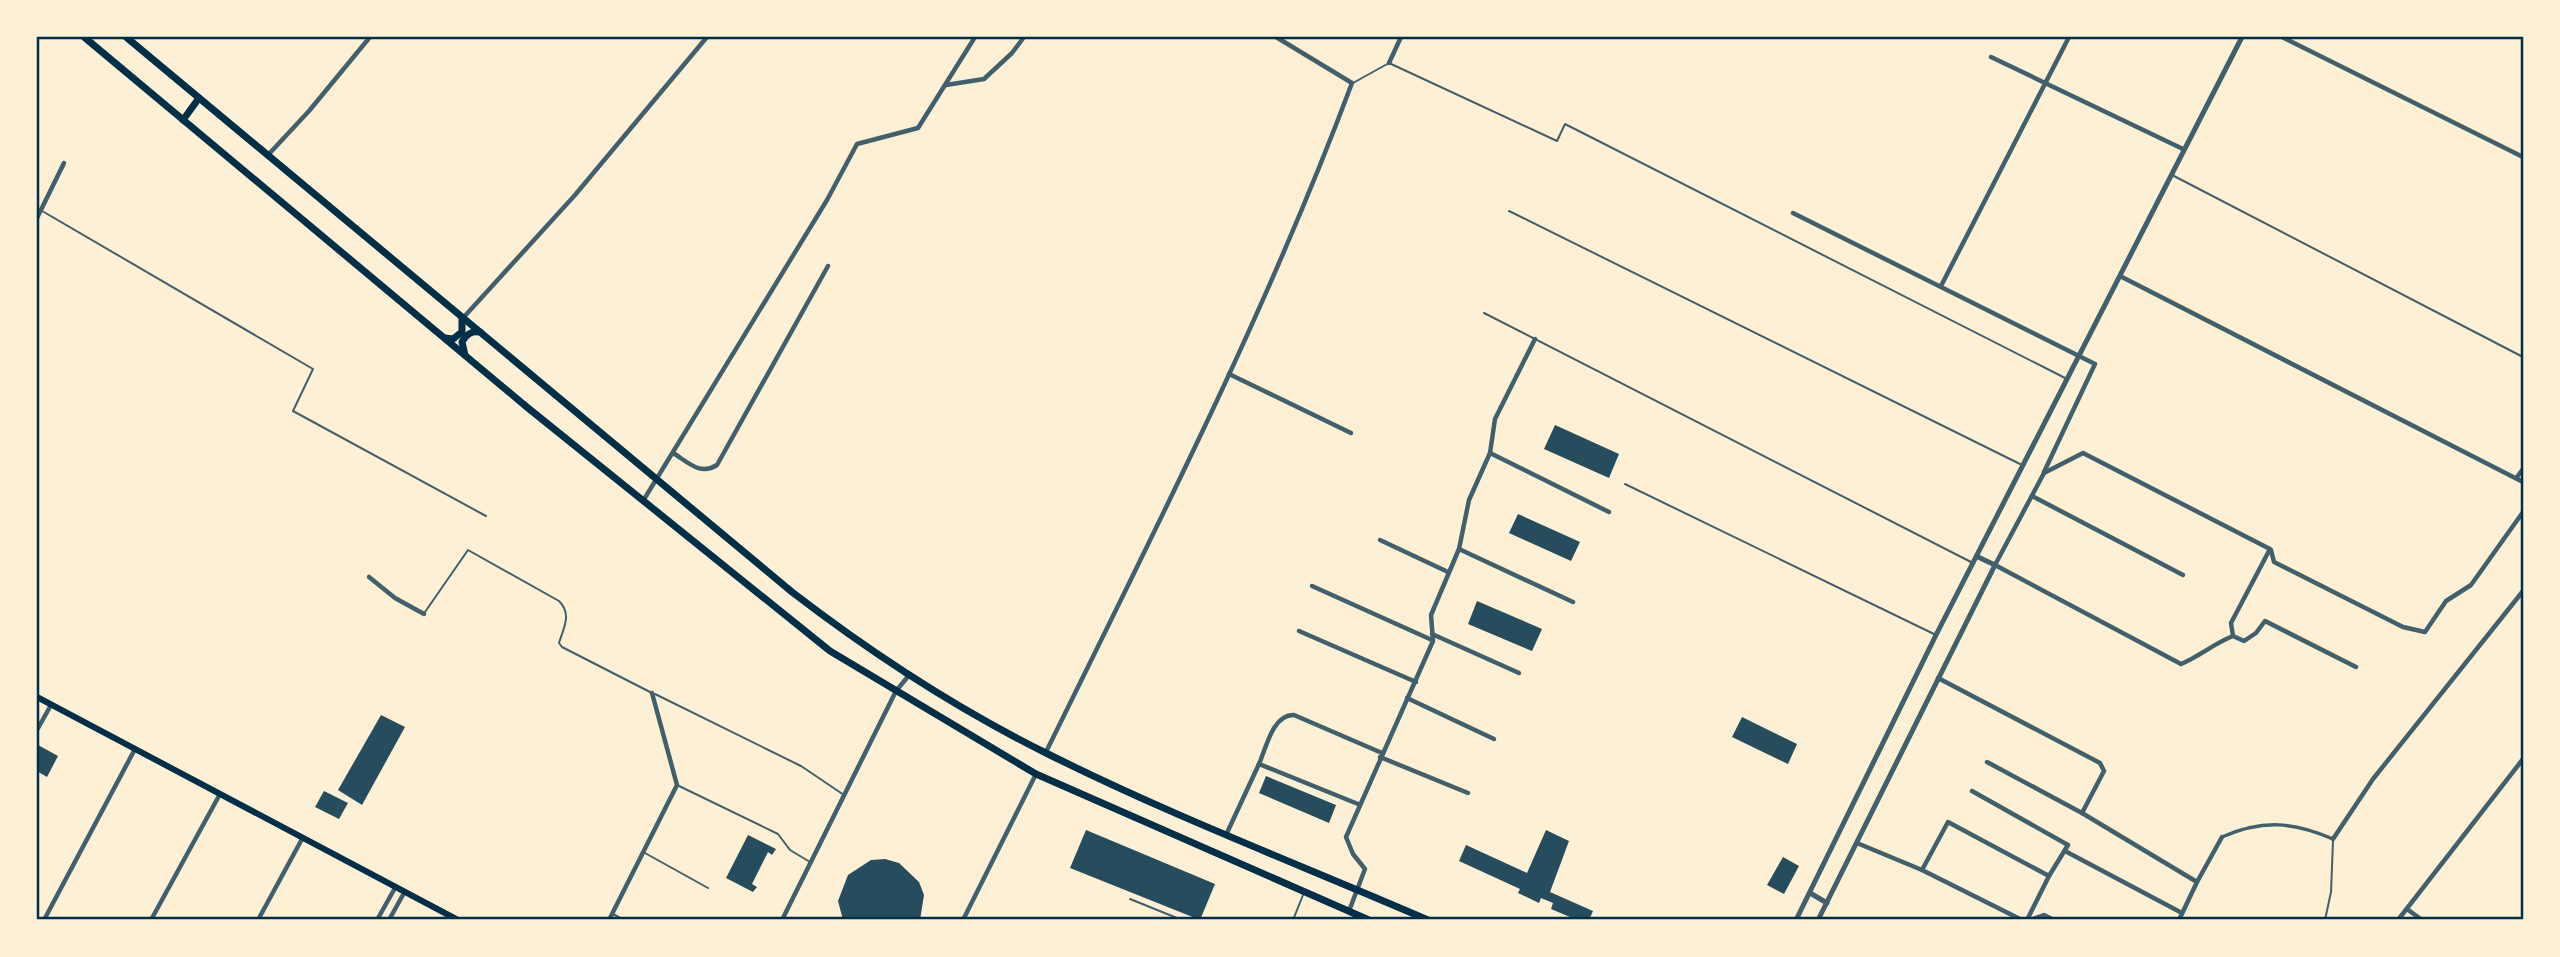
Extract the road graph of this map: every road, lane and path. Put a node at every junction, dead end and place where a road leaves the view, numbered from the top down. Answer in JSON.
{"nodes":[{"id":1,"x":84,"y":37,"type":"edge"},
{"id":2,"x":126,"y":37,"type":"edge"},
{"id":3,"x":370,"y":37,"type":"edge"},
{"id":4,"x":707,"y":37,"type":"edge"},
{"id":5,"x":975,"y":37,"type":"edge"},
{"id":6,"x":1024,"y":37,"type":"edge"},
{"id":7,"x":1276,"y":37,"type":"edge"},
{"id":8,"x":1401,"y":37,"type":"edge"},
{"id":9,"x":2068,"y":37,"type":"edge"},
{"id":10,"x":2242,"y":37,"type":"edge"},
{"id":11,"x":2282,"y":37,"type":"edge"},
{"id":12,"x":1991,"y":57,"type":"dead end"},
{"id":13,"x":1389,"y":63,"type":"junction"},
{"id":14,"x":1352,"y":83,"type":"junction"},
{"id":15,"x":2044,"y":84,"type":"junction"},
{"id":16,"x":945,"y":85,"type":"junction"},
{"id":17,"x":199,"y":98,"type":"junction"},
{"id":18,"x":183,"y":120,"type":"junction"},
{"id":19,"x":2183,"y":149,"type":"junction"},
{"id":20,"x":267,"y":155,"type":"junction"},
{"id":21,"x":2523,"y":157,"type":"edge"},
{"id":22,"x":64,"y":163,"type":"dead end"},
{"id":23,"x":2171,"y":175,"type":"junction"},
{"id":24,"x":38,"y":210,"type":"edge"},
{"id":25,"x":1509,"y":211,"type":"dead end"},
{"id":26,"x":1793,"y":213,"type":"dead end"},
{"id":27,"x":37,"y":218,"type":"edge"},
{"id":28,"x":828,"y":266,"type":"dead end"},
{"id":29,"x":2120,"y":276,"type":"junction"},
{"id":30,"x":1941,"y":286,"type":"junction"},
{"id":31,"x":1484,"y":313,"type":"dead end"},
{"id":32,"x":462,"y":318,"type":"junction"},
{"id":33,"x":481,"y":332,"type":"junction"},
{"id":34,"x":444,"y":338,"type":"junction"},
{"id":35,"x":1535,"y":339,"type":"junction"},
{"id":36,"x":465,"y":355,"type":"junction"},
{"id":37,"x":2081,"y":355,"type":"junction"},
{"id":38,"x":2523,"y":357,"type":"edge"},
{"id":39,"x":1229,"y":374,"type":"junction"},
{"id":40,"x":2068,"y":380,"type":"junction"},
{"id":41,"x":1351,"y":433,"type":"dead end"},
{"id":42,"x":673,"y":453,"type":"junction"},
{"id":43,"x":1490,"y":453,"type":"junction"},
{"id":44,"x":2024,"y":466,"type":"junction"},
{"id":45,"x":2523,"y":469,"type":"edge"},
{"id":46,"x":2044,"y":473,"type":"junction"},
{"id":47,"x":2517,"y":477,"type":"junction"},
{"id":48,"x":657,"y":480,"type":"junction"},
{"id":49,"x":2523,"y":482,"type":"edge"},
{"id":50,"x":1625,"y":484,"type":"dead end"},
{"id":51,"x":2032,"y":496,"type":"junction"},
{"id":52,"x":643,"y":501,"type":"junction"},
{"id":53,"x":1609,"y":512,"type":"dead end"},
{"id":54,"x":2523,"y":512,"type":"edge"},
{"id":55,"x":486,"y":516,"type":"dead end"},
{"id":56,"x":1380,"y":540,"type":"dead end"},
{"id":57,"x":1459,"y":549,"type":"junction"},
{"id":58,"x":2270,"y":549,"type":"junction"},
{"id":59,"x":1977,"y":560,"type":"junction"},
{"id":60,"x":1995,"y":565,"type":"junction"},
{"id":61,"x":1448,"y":572,"type":"junction"},
{"id":62,"x":2183,"y":575,"type":"dead end"},
{"id":63,"x":369,"y":577,"type":"dead end"},
{"id":64,"x":1312,"y":586,"type":"dead end"},
{"id":65,"x":2523,"y":591,"type":"edge"},
{"id":66,"x":1573,"y":602,"type":"dead end"},
{"id":67,"x":424,"y":614,"type":"joint"},
{"id":68,"x":1299,"y":631,"type":"dead end"},
{"id":69,"x":1431,"y":633,"type":"junction"},
{"id":70,"x":1937,"y":635,"type":"junction"},
{"id":71,"x":2233,"y":636,"type":"junction"},
{"id":72,"x":1433,"y":640,"type":"junction"},
{"id":73,"x":2356,"y":667,"type":"dead end"},
{"id":74,"x":1519,"y":673,"type":"dead end"},
{"id":75,"x":910,"y":674,"type":"junction"},
{"id":76,"x":1938,"y":678,"type":"junction"},
{"id":77,"x":1416,"y":682,"type":"junction"},
{"id":78,"x":896,"y":691,"type":"junction"},
{"id":79,"x":652,"y":693,"type":"junction"},
{"id":80,"x":37,"y":697,"type":"edge"},
{"id":81,"x":1407,"y":698,"type":"junction"},
{"id":82,"x":51,"y":705,"type":"junction"},
{"id":83,"x":37,"y":730,"type":"edge"},
{"id":84,"x":1494,"y":739,"type":"dead end"},
{"id":85,"x":135,"y":749,"type":"junction"},
{"id":86,"x":1045,"y":753,"type":"junction"},
{"id":87,"x":1381,"y":755,"type":"junction"},
{"id":88,"x":2523,"y":759,"type":"edge"},
{"id":89,"x":1987,"y":762,"type":"dead end"},
{"id":90,"x":1259,"y":764,"type":"junction"},
{"id":91,"x":1036,"y":774,"type":"junction"},
{"id":92,"x":677,"y":785,"type":"junction"},
{"id":93,"x":1972,"y":791,"type":"dead end"},
{"id":94,"x":1468,"y":793,"type":"dead end"},
{"id":95,"x":220,"y":794,"type":"junction"},
{"id":96,"x":845,"y":796,"type":"junction"},
{"id":97,"x":1358,"y":804,"type":"junction"},
{"id":98,"x":2082,"y":813,"type":"junction"},
{"id":99,"x":1226,"y":835,"type":"junction"},
{"id":100,"x":2222,"y":837,"type":"joint"},
{"id":101,"x":302,"y":839,"type":"junction"},
{"id":102,"x":2333,"y":839,"type":"junction"},
{"id":103,"x":1857,"y":843,"type":"junction"},
{"id":104,"x":2065,"y":851,"type":"junction"},
{"id":105,"x":644,"y":853,"type":"junction"},
{"id":106,"x":811,"y":862,"type":"junction"},
{"id":107,"x":1922,"y":870,"type":"junction"},
{"id":108,"x":2049,"y":876,"type":"junction"},
{"id":109,"x":2197,"y":882,"type":"junction"},
{"id":110,"x":395,"y":888,"type":"junction"},
{"id":111,"x":708,"y":888,"type":"dead end"},
{"id":112,"x":1359,"y":890,"type":"junction"},
{"id":113,"x":1304,"y":892,"type":"junction"},
{"id":114,"x":404,"y":893,"type":"junction"},
{"id":115,"x":1810,"y":893,"type":"junction"},
{"id":116,"x":1130,"y":899,"type":"dead end"},
{"id":117,"x":1827,"y":903,"type":"junction"},
{"id":118,"x":2407,"y":909,"type":"junction"},
{"id":119,"x":1349,"y":912,"type":"junction"},
{"id":120,"x":2182,"y":913,"type":"junction"},
{"id":121,"x":612,"y":914,"type":"junction"},
{"id":122,"x":44,"y":920,"type":"edge"},
{"id":123,"x":151,"y":920,"type":"edge"},
{"id":124,"x":258,"y":920,"type":"edge"},
{"id":125,"x":377,"y":920,"type":"edge"},
{"id":126,"x":389,"y":920,"type":"edge"},
{"id":127,"x":458,"y":920,"type":"edge"},
{"id":128,"x":609,"y":920,"type":"edge"},
{"id":129,"x":624,"y":920,"type":"edge"},
{"id":130,"x":782,"y":920,"type":"edge"},
{"id":131,"x":963,"y":920,"type":"edge"},
{"id":132,"x":1182,"y":920,"type":"edge"},
{"id":133,"x":1293,"y":920,"type":"edge"},
{"id":134,"x":1369,"y":920,"type":"edge"},
{"id":135,"x":1428,"y":920,"type":"edge"},
{"id":136,"x":1797,"y":920,"type":"edge"},
{"id":137,"x":1818,"y":920,"type":"edge"},
{"id":138,"x":2026,"y":920,"type":"edge"},
{"id":139,"x":2054,"y":920,"type":"edge"},
{"id":140,"x":2179,"y":920,"type":"edge"},
{"id":141,"x":2325,"y":920,"type":"edge"},
{"id":142,"x":2398,"y":920,"type":"edge"},
{"id":143,"x":2422,"y":920,"type":"edge"}],
"edges":[{"from":1,"to":18,"type":"highway"},
{"from":2,"to":17,"type":"highway"},
{"from":3,"to":20,"type":"street"},
{"from":4,"to":32,"type":"street"},
{"from":5,"to":16,"type":"street"},
{"from":6,"to":16,"type":"street"},
{"from":7,"to":14,"type":"street"},
{"from":8,"to":13,"type":"street"},
{"from":9,"to":15,"type":"street"},
{"from":10,"to":19,"type":"street"},
{"from":11,"to":21,"type":"street"},
{"from":12,"to":15,"type":"street"},
{"from":13,"to":14,"type":"lane"},
{"from":13,"to":40,"type":"lane"},
{"from":14,"to":39,"type":"street"},
{"from":15,"to":19,"type":"street"},
{"from":15,"to":30,"type":"street"},
{"from":16,"to":42,"type":"street"},
{"from":17,"to":18,"type":"highway"},
{"from":17,"to":20,"type":"highway"},
{"from":18,"to":34,"type":"highway"},
{"from":19,"to":23,"type":"street"},
{"from":20,"to":32,"type":"highway"},
{"from":22,"to":24,"type":"street"},
{"from":23,"to":29,"type":"street"},
{"from":23,"to":38,"type":"lane"},
{"from":24,"to":27,"type":"street"},
{"from":24,"to":55,"type":"lane"},
{"from":25,"to":44,"type":"lane"},
{"from":26,"to":30,"type":"street"},
{"from":28,"to":42,"type":"street"},
{"from":29,"to":37,"type":"street"},
{"from":29,"to":47,"type":"street"},
{"from":30,"to":37,"type":"street"},
{"from":31,"to":35,"type":"lane"},
{"from":32,"to":33,"type":"highway"},
{"from":32,"to":34,"type":"highway"},
{"from":33,"to":36,"type":"highway"},
{"from":33,"to":48,"type":"highway"},
{"from":34,"to":36,"type":"highway"},
{"from":35,"to":43,"type":"street"},
{"from":35,"to":59,"type":"lane"},
{"from":36,"to":52,"type":"highway"},
{"from":37,"to":40,"type":"street"},
{"from":37,"to":46,"type":"street"},
{"from":39,"to":41,"type":"street"},
{"from":39,"to":86,"type":"street"},
{"from":40,"to":44,"type":"street"},
{"from":42,"to":48,"type":"street"},
{"from":43,"to":53,"type":"street"},
{"from":43,"to":57,"type":"street"},
{"from":44,"to":59,"type":"street"},
{"from":45,"to":47,"type":"street"},
{"from":46,"to":51,"type":"street"},
{"from":46,"to":58,"type":"street"},
{"from":47,"to":49,"type":"street"},
{"from":48,"to":52,"type":"street"},
{"from":48,"to":75,"type":"highway"},
{"from":50,"to":70,"type":"lane"},
{"from":51,"to":60,"type":"street"},
{"from":51,"to":62,"type":"street"},
{"from":52,"to":78,"type":"highway"},
{"from":54,"to":58,"type":"street"},
{"from":56,"to":61,"type":"street"},
{"from":57,"to":61,"type":"street"},
{"from":57,"to":66,"type":"street"},
{"from":58,"to":71,"type":"street"},
{"from":59,"to":60,"type":"street"},
{"from":59,"to":70,"type":"street"},
{"from":60,"to":71,"type":"street"},
{"from":60,"to":76,"type":"street"},
{"from":61,"to":69,"type":"street"},
{"from":63,"to":67,"type":"street"},
{"from":64,"to":72,"type":"street"},
{"from":65,"to":102,"type":"street"},
{"from":67,"to":79,"type":"lane"},
{"from":68,"to":77,"type":"street"},
{"from":69,"to":72,"type":"street"},
{"from":69,"to":74,"type":"street"},
{"from":70,"to":115,"type":"street"},
{"from":71,"to":73,"type":"street"},
{"from":72,"to":77,"type":"street"},
{"from":75,"to":78,"type":"street"},
{"from":75,"to":86,"type":"highway"},
{"from":76,"to":98,"type":"street"},
{"from":76,"to":103,"type":"street"},
{"from":77,"to":81,"type":"street"},
{"from":78,"to":91,"type":"highway"},
{"from":78,"to":96,"type":"street"},
{"from":79,"to":92,"type":"street"},
{"from":79,"to":96,"type":"lane"},
{"from":80,"to":82,"type":"main road"},
{"from":81,"to":84,"type":"street"},
{"from":81,"to":87,"type":"street"},
{"from":82,"to":83,"type":"street"},
{"from":82,"to":85,"type":"main road"},
{"from":85,"to":95,"type":"main road"},
{"from":85,"to":122,"type":"street"},
{"from":86,"to":99,"type":"highway"},
{"from":87,"to":90,"type":"street"},
{"from":87,"to":94,"type":"street"},
{"from":87,"to":97,"type":"street"},
{"from":88,"to":118,"type":"street"},
{"from":89,"to":98,"type":"street"},
{"from":90,"to":97,"type":"street"},
{"from":90,"to":99,"type":"street"},
{"from":91,"to":113,"type":"highway"},
{"from":91,"to":131,"type":"street"},
{"from":92,"to":105,"type":"street"},
{"from":92,"to":106,"type":"lane"},
{"from":93,"to":104,"type":"street"},
{"from":95,"to":101,"type":"main road"},
{"from":95,"to":123,"type":"street"},
{"from":96,"to":106,"type":"street"},
{"from":97,"to":112,"type":"street"},
{"from":98,"to":109,"type":"street"},
{"from":99,"to":112,"type":"highway"},
{"from":100,"to":102,"type":"street"},
{"from":100,"to":109,"type":"street"},
{"from":101,"to":110,"type":"main road"},
{"from":101,"to":124,"type":"street"},
{"from":102,"to":141,"type":"lane"},
{"from":103,"to":107,"type":"street"},
{"from":103,"to":117,"type":"street"},
{"from":104,"to":108,"type":"street"},
{"from":104,"to":120,"type":"street"},
{"from":105,"to":111,"type":"lane"},
{"from":105,"to":121,"type":"street"},
{"from":106,"to":130,"type":"street"},
{"from":107,"to":108,"type":"street"},
{"from":107,"to":138,"type":"street"},
{"from":108,"to":138,"type":"street"},
{"from":109,"to":120,"type":"street"},
{"from":110,"to":114,"type":"main road"},
{"from":110,"to":125,"type":"street"},
{"from":112,"to":119,"type":"street"},
{"from":112,"to":135,"type":"highway"},
{"from":113,"to":119,"type":"highway"},
{"from":113,"to":133,"type":"lane"},
{"from":114,"to":126,"type":"street"},
{"from":114,"to":127,"type":"main road"},
{"from":115,"to":117,"type":"street"},
{"from":115,"to":136,"type":"street"},
{"from":116,"to":132,"type":"lane"},
{"from":117,"to":137,"type":"street"},
{"from":118,"to":142,"type":"street"},
{"from":118,"to":143,"type":"street"},
{"from":119,"to":134,"type":"highway"},
{"from":120,"to":140,"type":"street"},
{"from":121,"to":128,"type":"street"},
{"from":121,"to":129,"type":"lane"},
{"from":138,"to":139,"type":"street"}]}
